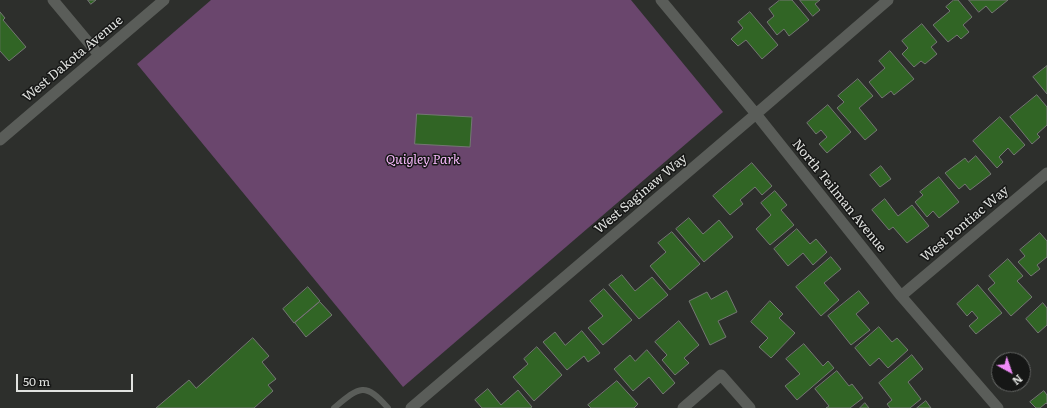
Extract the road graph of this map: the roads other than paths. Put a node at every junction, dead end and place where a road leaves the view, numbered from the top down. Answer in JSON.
{"nodes":[{"id":1,"x":54,"y":0,"type":"edge"},
{"id":2,"x":164,"y":0,"type":"edge"},
{"id":3,"x":661,"y":0,"type":"edge"},
{"id":4,"x":888,"y":0,"type":"edge"},
{"id":5,"x":100,"y":55,"type":"junction"},
{"id":6,"x":756,"y":114,"type":"junction"},
{"id":7,"x":0,"y":140,"type":"edge"},
{"id":8,"x":1047,"y":173,"type":"edge"},
{"id":9,"x":901,"y":296,"type":"junction"},
{"id":10,"x":334,"y":408,"type":"edge"},
{"id":11,"x":388,"y":408,"type":"edge"},
{"id":12,"x":411,"y":408,"type":"edge"},
{"id":13,"x":683,"y":408,"type":"edge"},
{"id":14,"x":750,"y":408,"type":"edge"},
{"id":15,"x":998,"y":408,"type":"edge"}],
"edges":[{"from":1,"to":5,"type":"street"},
{"from":2,"to":5,"type":"street","name":"West Dakota Avenue"},
{"from":3,"to":6,"type":"street","name":"North Teilman Avenue"},
{"from":4,"to":6,"type":"street","name":"West Saginaw Way"},
{"from":5,"to":7,"type":"street","name":"West Dakota Avenue"},
{"from":6,"to":9,"type":"street","name":"North Teilman Avenue"},
{"from":6,"to":12,"type":"street","name":"West Saginaw Way"},
{"from":8,"to":9,"type":"street","name":"West Pontiac Way"},
{"from":9,"to":15,"type":"street","name":"North Teilman Avenue"},
{"from":10,"to":11,"type":"lane"},
{"from":13,"to":14,"type":"street"}]}
